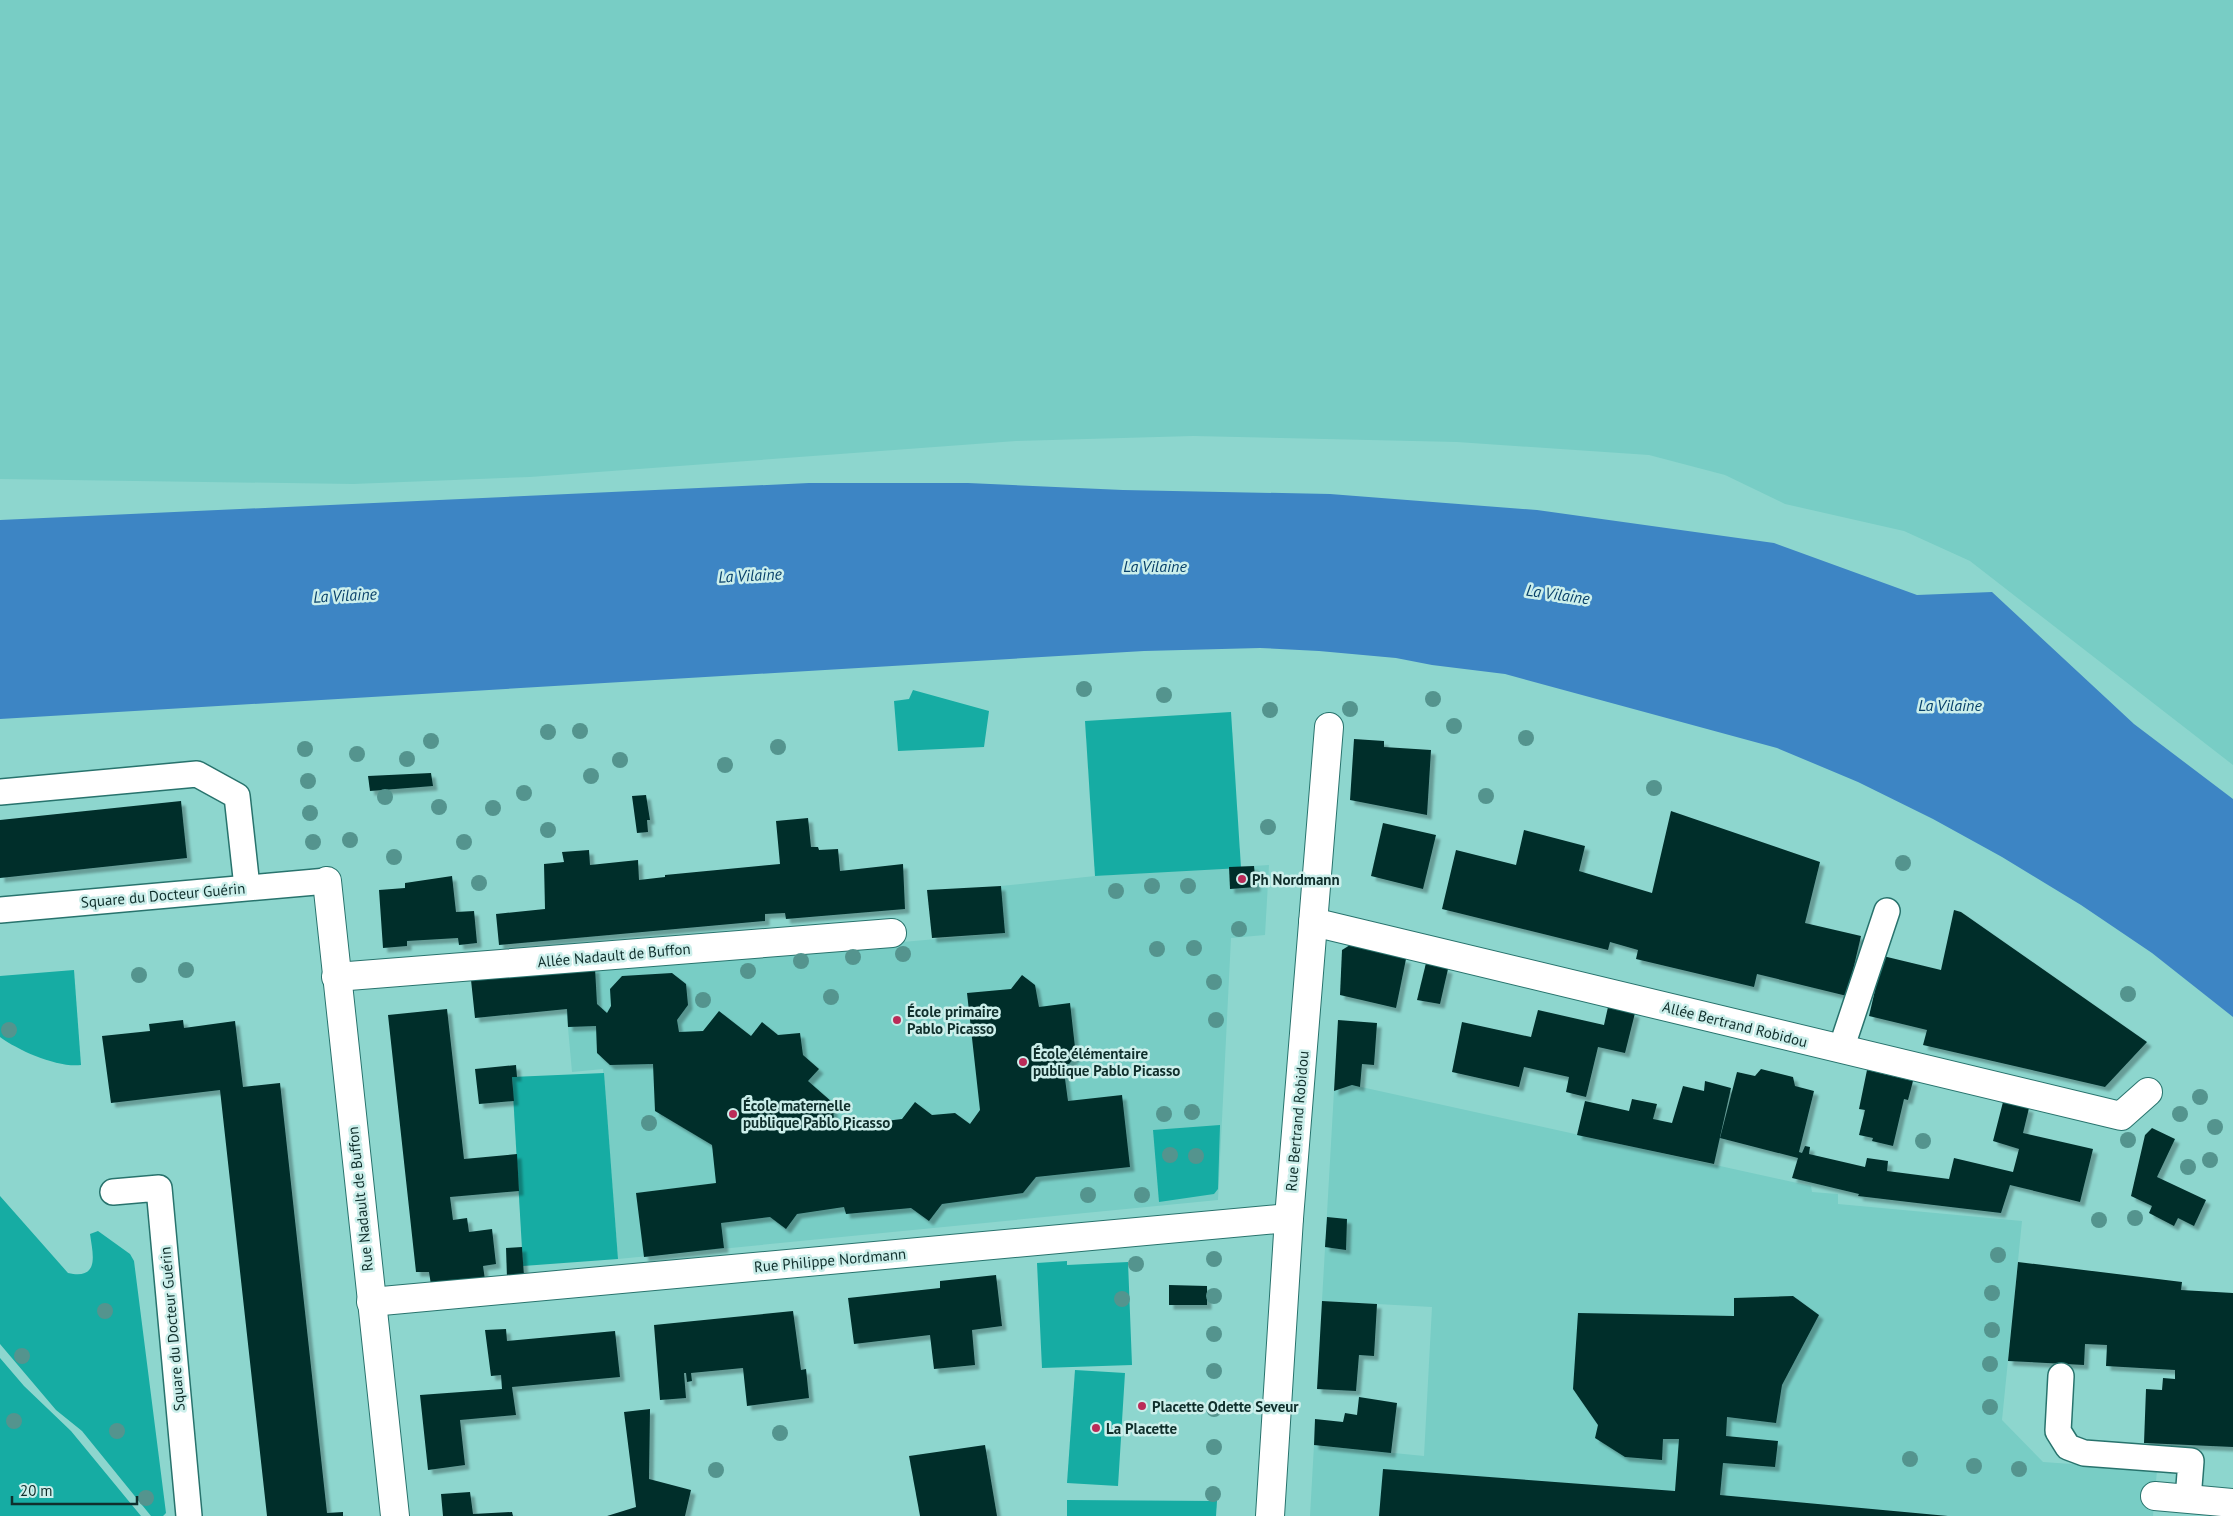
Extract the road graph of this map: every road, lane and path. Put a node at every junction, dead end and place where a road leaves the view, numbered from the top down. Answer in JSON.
{"nodes":[{"id":1,"x":1329,"y":727,"type":"dead end"},
{"id":2,"x":0,"y":792,"type":"edge"},
{"id":3,"x":327,"y":881,"type":"joint"},
{"id":4,"x":247,"y":887,"type":"junction"},
{"id":5,"x":0,"y":910,"type":"edge"},
{"id":6,"x":1887,"y":911,"type":"dead end"},
{"id":7,"x":1313,"y":922,"type":"junction"},
{"id":8,"x":892,"y":933,"type":"dead end"},
{"id":9,"x":336,"y":977,"type":"junction"},
{"id":10,"x":1841,"y":1049,"type":"junction"},
{"id":11,"x":2148,"y":1092,"type":"dead end"},
{"id":12,"x":113,"y":1192,"type":"dead end"},
{"id":13,"x":1290,"y":1218,"type":"junction"},
{"id":14,"x":371,"y":1302,"type":"junction"},
{"id":15,"x":2061,"y":1376,"type":"dead end"},
{"id":16,"x":2155,"y":1496,"type":"dead end"},
{"id":17,"x":2188,"y":1499,"type":"junction"},
{"id":18,"x":2233,"y":1503,"type":"edge"},
{"id":19,"x":190,"y":1516,"type":"edge"},
{"id":20,"x":395,"y":1516,"type":"edge"},
{"id":21,"x":1270,"y":1516,"type":"edge"}],
"edges":[{"from":1,"to":7,"type":"street","name":"Rue Bertrand Robidou"},
{"from":2,"to":4,"type":"lane"},
{"from":3,"to":4,"type":"lane","name":"Square du Docteur Guérin"},
{"from":3,"to":9,"type":"street","name":"Rue Nadault de Buffon"},
{"from":4,"to":5,"type":"lane","name":"Square du Docteur Guérin"},
{"from":6,"to":10,"type":"lane"},
{"from":7,"to":10,"type":"street","name":"Allée Bertrand Robidou"},
{"from":7,"to":13,"type":"street","name":"Rue Bertrand Robidou"},
{"from":8,"to":9,"type":"street","name":"Allée Nadault de Buffon"},
{"from":9,"to":14,"type":"street","name":"Rue Nadault de Buffon"},
{"from":10,"to":11,"type":"street","name":"Allée Bertrand Robidou"},
{"from":12,"to":19,"type":"lane","name":"Square du Docteur Guérin"},
{"from":13,"to":14,"type":"street","name":"Rue Philippe Nordmann"},
{"from":13,"to":21,"type":"street","name":"Rue Bertrand Robidou"},
{"from":14,"to":20,"type":"street","name":"Rue Nadault de Buffon"},
{"from":15,"to":17,"type":"lane"},
{"from":16,"to":17,"type":"street"},
{"from":17,"to":18,"type":"street"}]}
